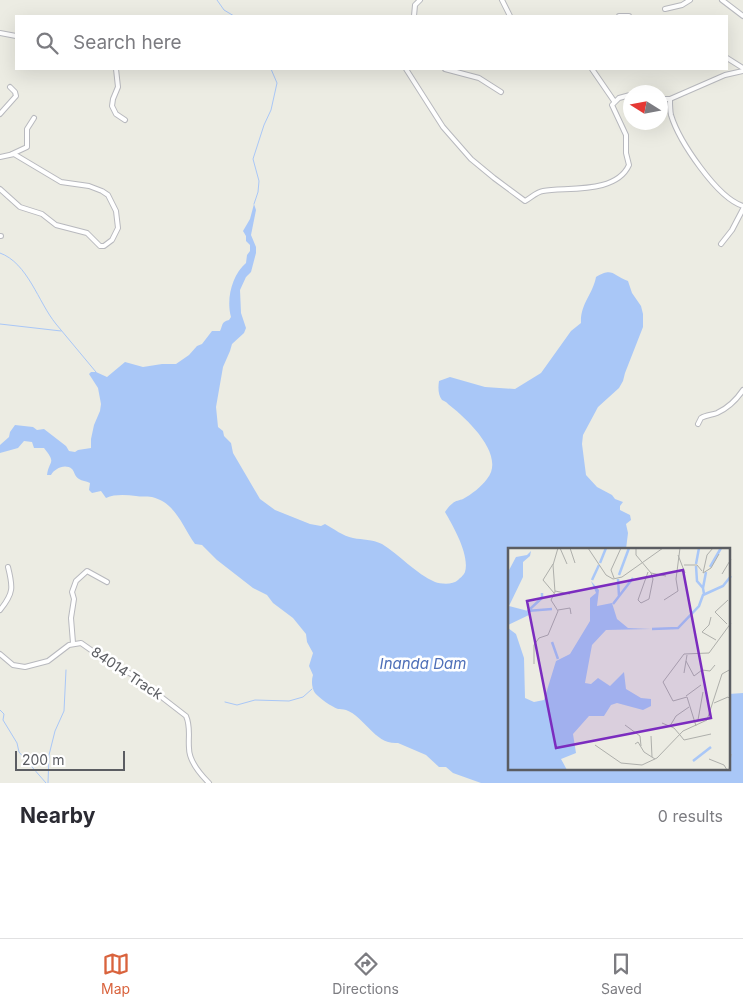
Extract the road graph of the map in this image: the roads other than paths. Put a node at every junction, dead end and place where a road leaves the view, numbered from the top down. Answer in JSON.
{"nodes":[{"id":1,"x":420,"y":0,"type":"edge"},
{"id":2,"x":502,"y":0,"type":"edge"},
{"id":3,"x":690,"y":0,"type":"edge"},
{"id":4,"x":722,"y":0,"type":"edge"},
{"id":5,"x":665,"y":9,"type":"dead end"},
{"id":6,"x":414,"y":15,"type":"edge"},
{"id":7,"x":510,"y":15,"type":"edge"},
{"id":8,"x":743,"y":16,"type":"edge"},
{"id":9,"x":0,"y":32,"type":"edge"},
{"id":10,"x":15,"y":36,"type":"edge"},
{"id":11,"x":728,"y":59,"type":"edge"},
{"id":12,"x":743,"y":69,"type":"edge"},
{"id":13,"x":116,"y":70,"type":"edge"},
{"id":14,"x":407,"y":70,"type":"edge"},
{"id":15,"x":449,"y":70,"type":"edge"},
{"id":16,"x":593,"y":70,"type":"edge"},
{"id":17,"x":10,"y":87,"type":"dead end"},
{"id":18,"x":501,"y":92,"type":"dead end"},
{"id":19,"x":623,"y":96,"type":"edge"},
{"id":20,"x":670,"y":99,"type":"joint"},
{"id":21,"x":614,"y":101,"type":"junction"},
{"id":22,"x":0,"y":114,"type":"edge"},
{"id":23,"x":34,"y":118,"type":"dead end"},
{"id":24,"x":125,"y":120,"type":"dead end"},
{"id":25,"x":12,"y":154,"type":"junction"},
{"id":26,"x":0,"y":158,"type":"edge"},
{"id":27,"x":0,"y":190,"type":"edge"},
{"id":28,"x":743,"y":207,"type":"edge"},
{"id":29,"x":721,"y":244,"type":"dead end"},
{"id":30,"x":743,"y":390,"type":"edge"},
{"id":31,"x":698,"y":424,"type":"dead end"},
{"id":32,"x":8,"y":567,"type":"dead end"},
{"id":33,"x":107,"y":582,"type":"dead end"},
{"id":34,"x":0,"y":610,"type":"edge"},
{"id":35,"x":73,"y":643,"type":"junction"},
{"id":36,"x":0,"y":654,"type":"edge"},
{"id":37,"x":209,"y":783,"type":"edge"}],
"edges":[{"from":1,"to":6,"type":"street"},
{"from":2,"to":7,"type":"street"},
{"from":3,"to":5,"type":"street"},
{"from":4,"to":8,"type":"street"},
{"from":9,"to":10,"type":"street"},
{"from":11,"to":12,"type":"street"},
{"from":12,"to":20,"type":"street"},
{"from":13,"to":24,"type":"street"},
{"from":14,"to":21,"type":"street"},
{"from":15,"to":18,"type":"street"},
{"from":16,"to":21,"type":"street"},
{"from":17,"to":22,"type":"street"},
{"from":19,"to":21,"type":"street"},
{"from":20,"to":28,"type":"street"},
{"from":23,"to":25,"type":"street"},
{"from":25,"to":26,"type":"street"},
{"from":25,"to":27,"type":"street"},
{"from":28,"to":29,"type":"street"},
{"from":30,"to":31,"type":"street"},
{"from":32,"to":34,"type":"street"},
{"from":33,"to":35,"type":"street"},
{"from":35,"to":36,"type":"street","name":"84014 Track"},
{"from":35,"to":37,"type":"street","name":"84014 Track"}]}
